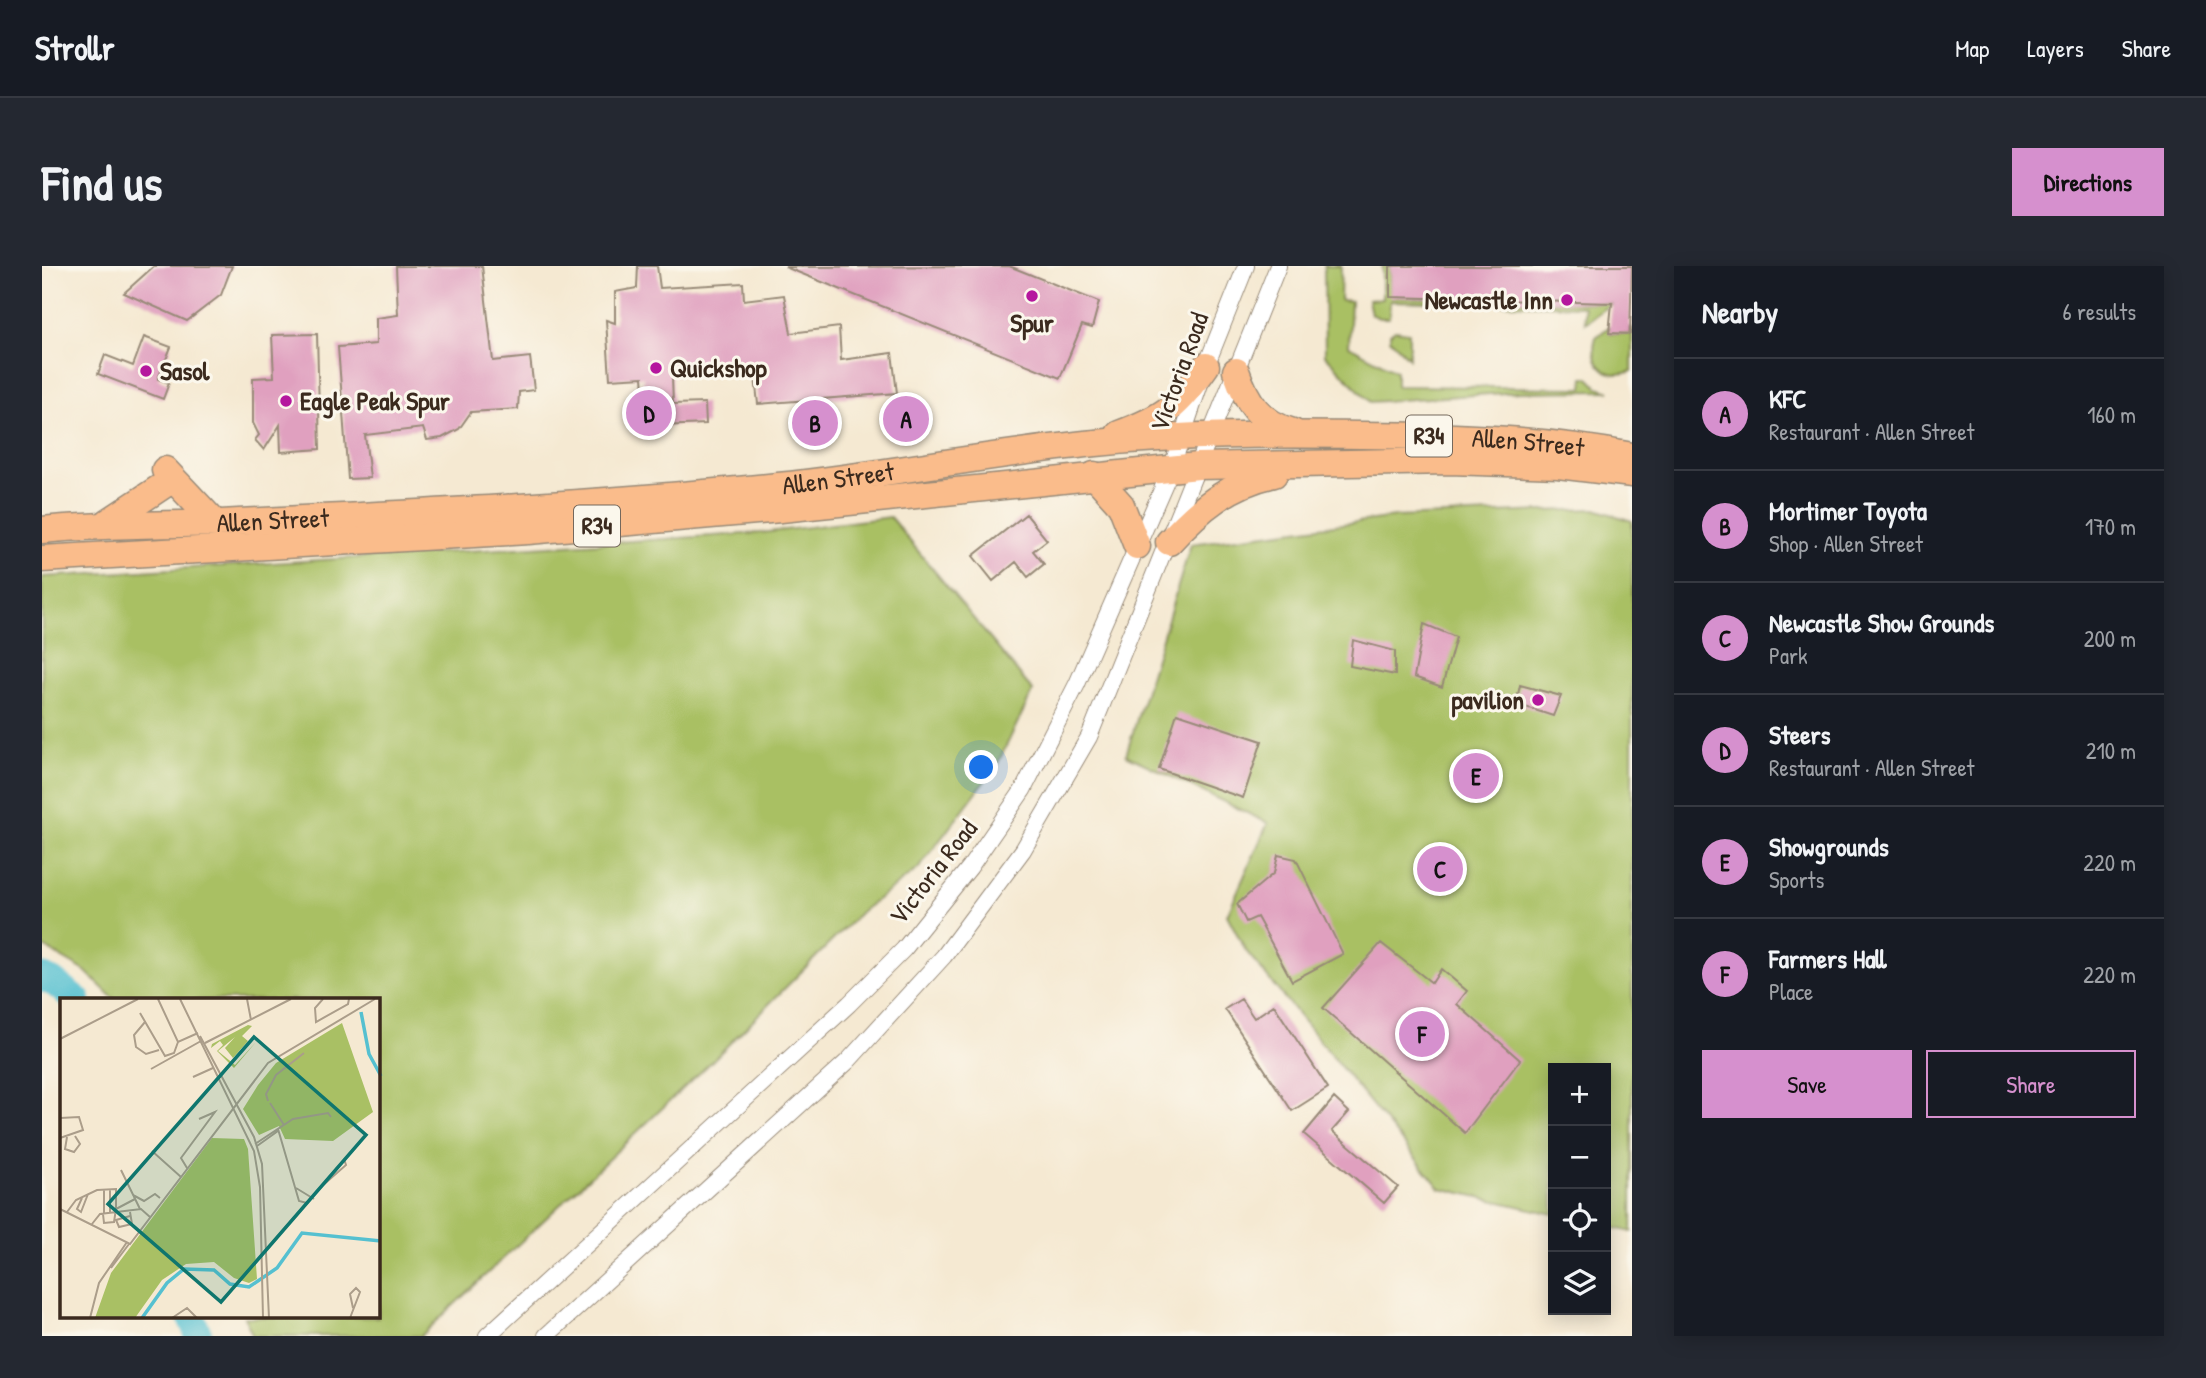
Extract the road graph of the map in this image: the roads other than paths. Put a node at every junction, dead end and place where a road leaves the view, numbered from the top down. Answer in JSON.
{"nodes":[{"id":1,"x":1246,"y":266,"type":"edge"},
{"id":2,"x":1278,"y":266,"type":"edge"},
{"id":3,"x":1206,"y":366,"type":"junction"},
{"id":4,"x":1236,"y":371,"type":"junction"},
{"id":5,"x":1299,"y":434,"type":"junction"},
{"id":6,"x":1181,"y":436,"type":"junction"},
{"id":7,"x":1210,"y":436,"type":"junction"},
{"id":8,"x":1098,"y":443,"type":"junction"},
{"id":9,"x":1632,"y":456,"type":"edge"},
{"id":10,"x":1317,"y":464,"type":"junction"},
{"id":11,"x":1198,"y":466,"type":"junction"},
{"id":12,"x":1171,"y":469,"type":"junction"},
{"id":13,"x":1632,"y":474,"type":"edge"},
{"id":14,"x":1094,"y":475,"type":"junction"},
{"id":15,"x":395,"y":512,"type":"junction"},
{"id":16,"x":106,"y":523,"type":"junction"},
{"id":17,"x":215,"y":523,"type":"junction"},
{"id":18,"x":42,"y":530,"type":"edge"},
{"id":19,"x":397,"y":538,"type":"junction"},
{"id":20,"x":1170,"y":542,"type":"junction"},
{"id":21,"x":1137,"y":546,"type":"junction"},
{"id":22,"x":42,"y":559,"type":"edge"},
{"id":23,"x":487,"y":1336,"type":"edge"},
{"id":24,"x":546,"y":1336,"type":"edge"}],
"edges":[{"from":1,"to":3,"type":"street","name":"Victoria Road"},
{"from":2,"to":4,"type":"street","name":"Victoria Road"},
{"from":3,"to":6,"type":"street","name":"Victoria Road"},
{"from":3,"to":8,"type":"main road"},
{"from":4,"to":5,"type":"main road"},
{"from":4,"to":7,"type":"street","name":"Victoria Road"},
{"from":5,"to":7,"type":"main road","name":"Allen Street","number":"R34"},
{"from":5,"to":9,"type":"main road","name":"Allen Street","number":"R34"},
{"from":6,"to":7,"type":"main road","name":"Allen Street","number":"R34"},
{"from":6,"to":8,"type":"main road","name":"Allen Street","number":"R34"},
{"from":6,"to":12,"type":"street","name":"Victoria Road"},
{"from":7,"to":11,"type":"street","name":"Victoria Road"},
{"from":8,"to":15,"type":"main road","name":"Allen Street","number":"R34"},
{"from":10,"to":11,"type":"main road","name":"Allen Street","number":"R34"},
{"from":10,"to":13,"type":"main road","name":"Allen Street","number":"R34"},
{"from":10,"to":20,"type":"main road"},
{"from":11,"to":12,"type":"main road","name":"Allen Street","number":"R34"},
{"from":11,"to":20,"type":"street","name":"Victoria Road"},
{"from":12,"to":14,"type":"main road","name":"Allen Street","number":"R34"},
{"from":12,"to":21,"type":"street","name":"Victoria Road"},
{"from":14,"to":19,"type":"main road","name":"Allen Street","number":"R34"},
{"from":14,"to":21,"type":"main road"},
{"from":15,"to":17,"type":"main road","name":"Allen Street","number":"R34"},
{"from":15,"to":19,"type":"main road"},
{"from":16,"to":17,"type":"main road","name":"Allen Street","number":"R34"},
{"from":16,"to":17,"type":"main road"},
{"from":16,"to":18,"type":"main road","name":"Allen Street","number":"R34"},
{"from":19,"to":22,"type":"main road","name":"Allen Street","number":"R34"},
{"from":20,"to":24,"type":"street","name":"Victoria Road"},
{"from":21,"to":23,"type":"street","name":"Victoria Road"}]}
